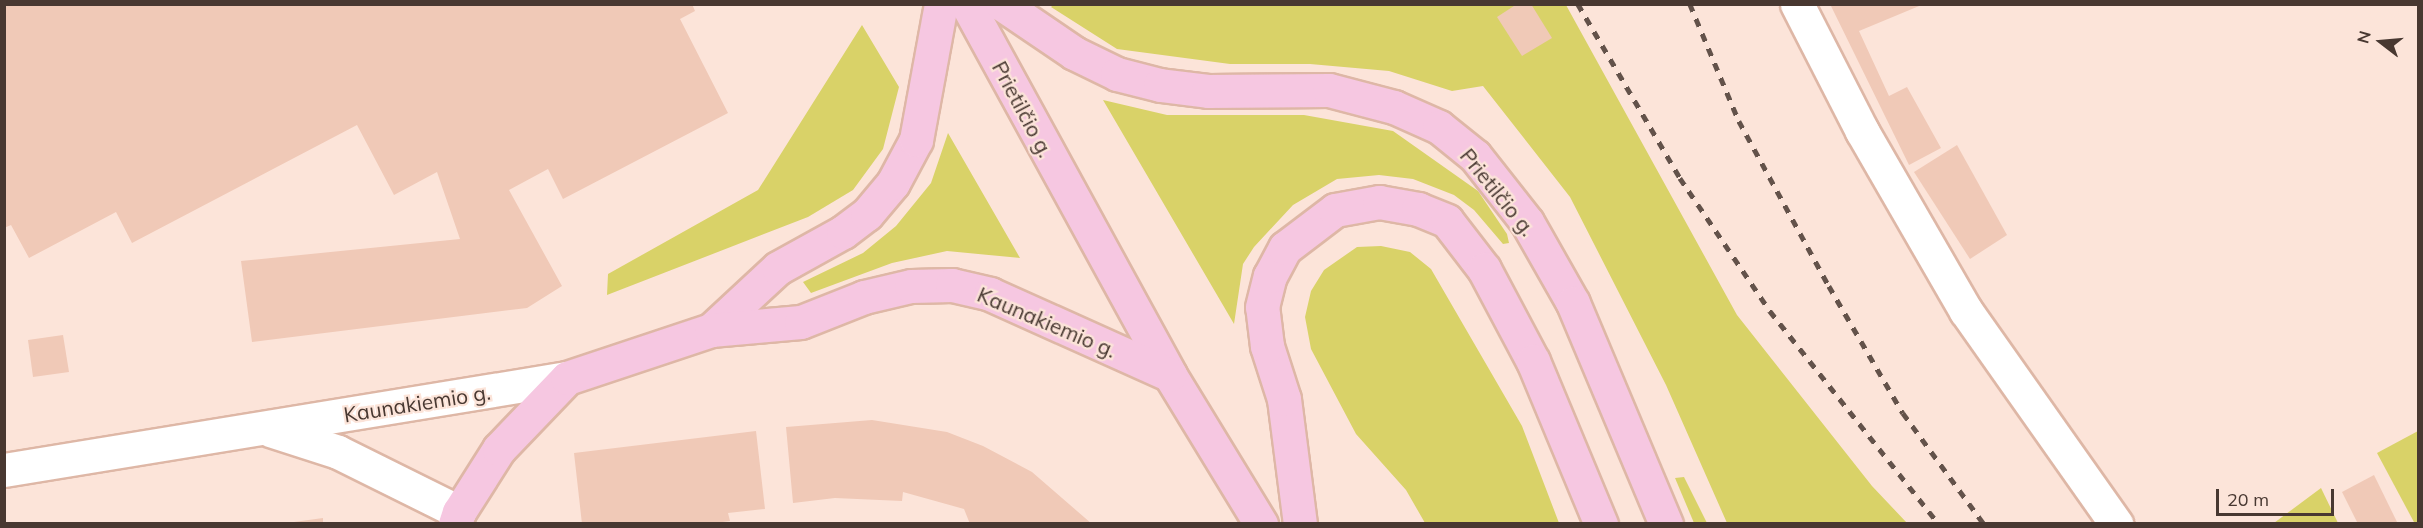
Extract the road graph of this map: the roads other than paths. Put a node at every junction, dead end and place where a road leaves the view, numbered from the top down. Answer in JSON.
{"nodes":[{"id":1,"x":941,"y":4,"type":"edge"},
{"id":2,"x":967,"y":4,"type":"edge"},
{"id":3,"x":1002,"y":4,"type":"edge"},
{"id":4,"x":1797,"y":4,"type":"edge"},
{"id":5,"x":711,"y":330,"type":"junction"},
{"id":6,"x":1170,"y":375,"type":"junction"},
{"id":7,"x":567,"y":378,"type":"junction"},
{"id":8,"x":266,"y":428,"type":"junction"},
{"id":9,"x":4,"y":470,"type":"edge"},
{"id":10,"x":457,"y":518,"type":"edge"},
{"id":11,"x":1261,"y":524,"type":"edge"},
{"id":12,"x":1299,"y":524,"type":"edge"},
{"id":13,"x":1601,"y":524,"type":"edge"},
{"id":14,"x":1666,"y":524,"type":"edge"},
{"id":15,"x":2116,"y":524,"type":"edge"}],
"edges":[{"from":1,"to":5,"type":"main road","name":"Kaunakiemio g."},
{"from":2,"to":6,"type":"main road","name":"Prietilčio g."},
{"from":3,"to":14,"type":"main road","name":"Prietilčio g."},
{"from":4,"to":15,"type":"street"},
{"from":5,"to":6,"type":"main road","name":"Kaunakiemio g."},
{"from":5,"to":7,"type":"main road","name":"Kaunakiemio g."},
{"from":6,"to":11,"type":"main road","name":"Prietilčio g."},
{"from":7,"to":8,"type":"street","name":"Kaunakiemio g."},
{"from":7,"to":10,"type":"main road","name":"Kaunakiemio g."},
{"from":8,"to":9,"type":"street","name":"Kaunakiemio g."},
{"from":8,"to":10,"type":"street","name":"Kaunakiemio g."},
{"from":12,"to":13,"type":"main road"}]}
